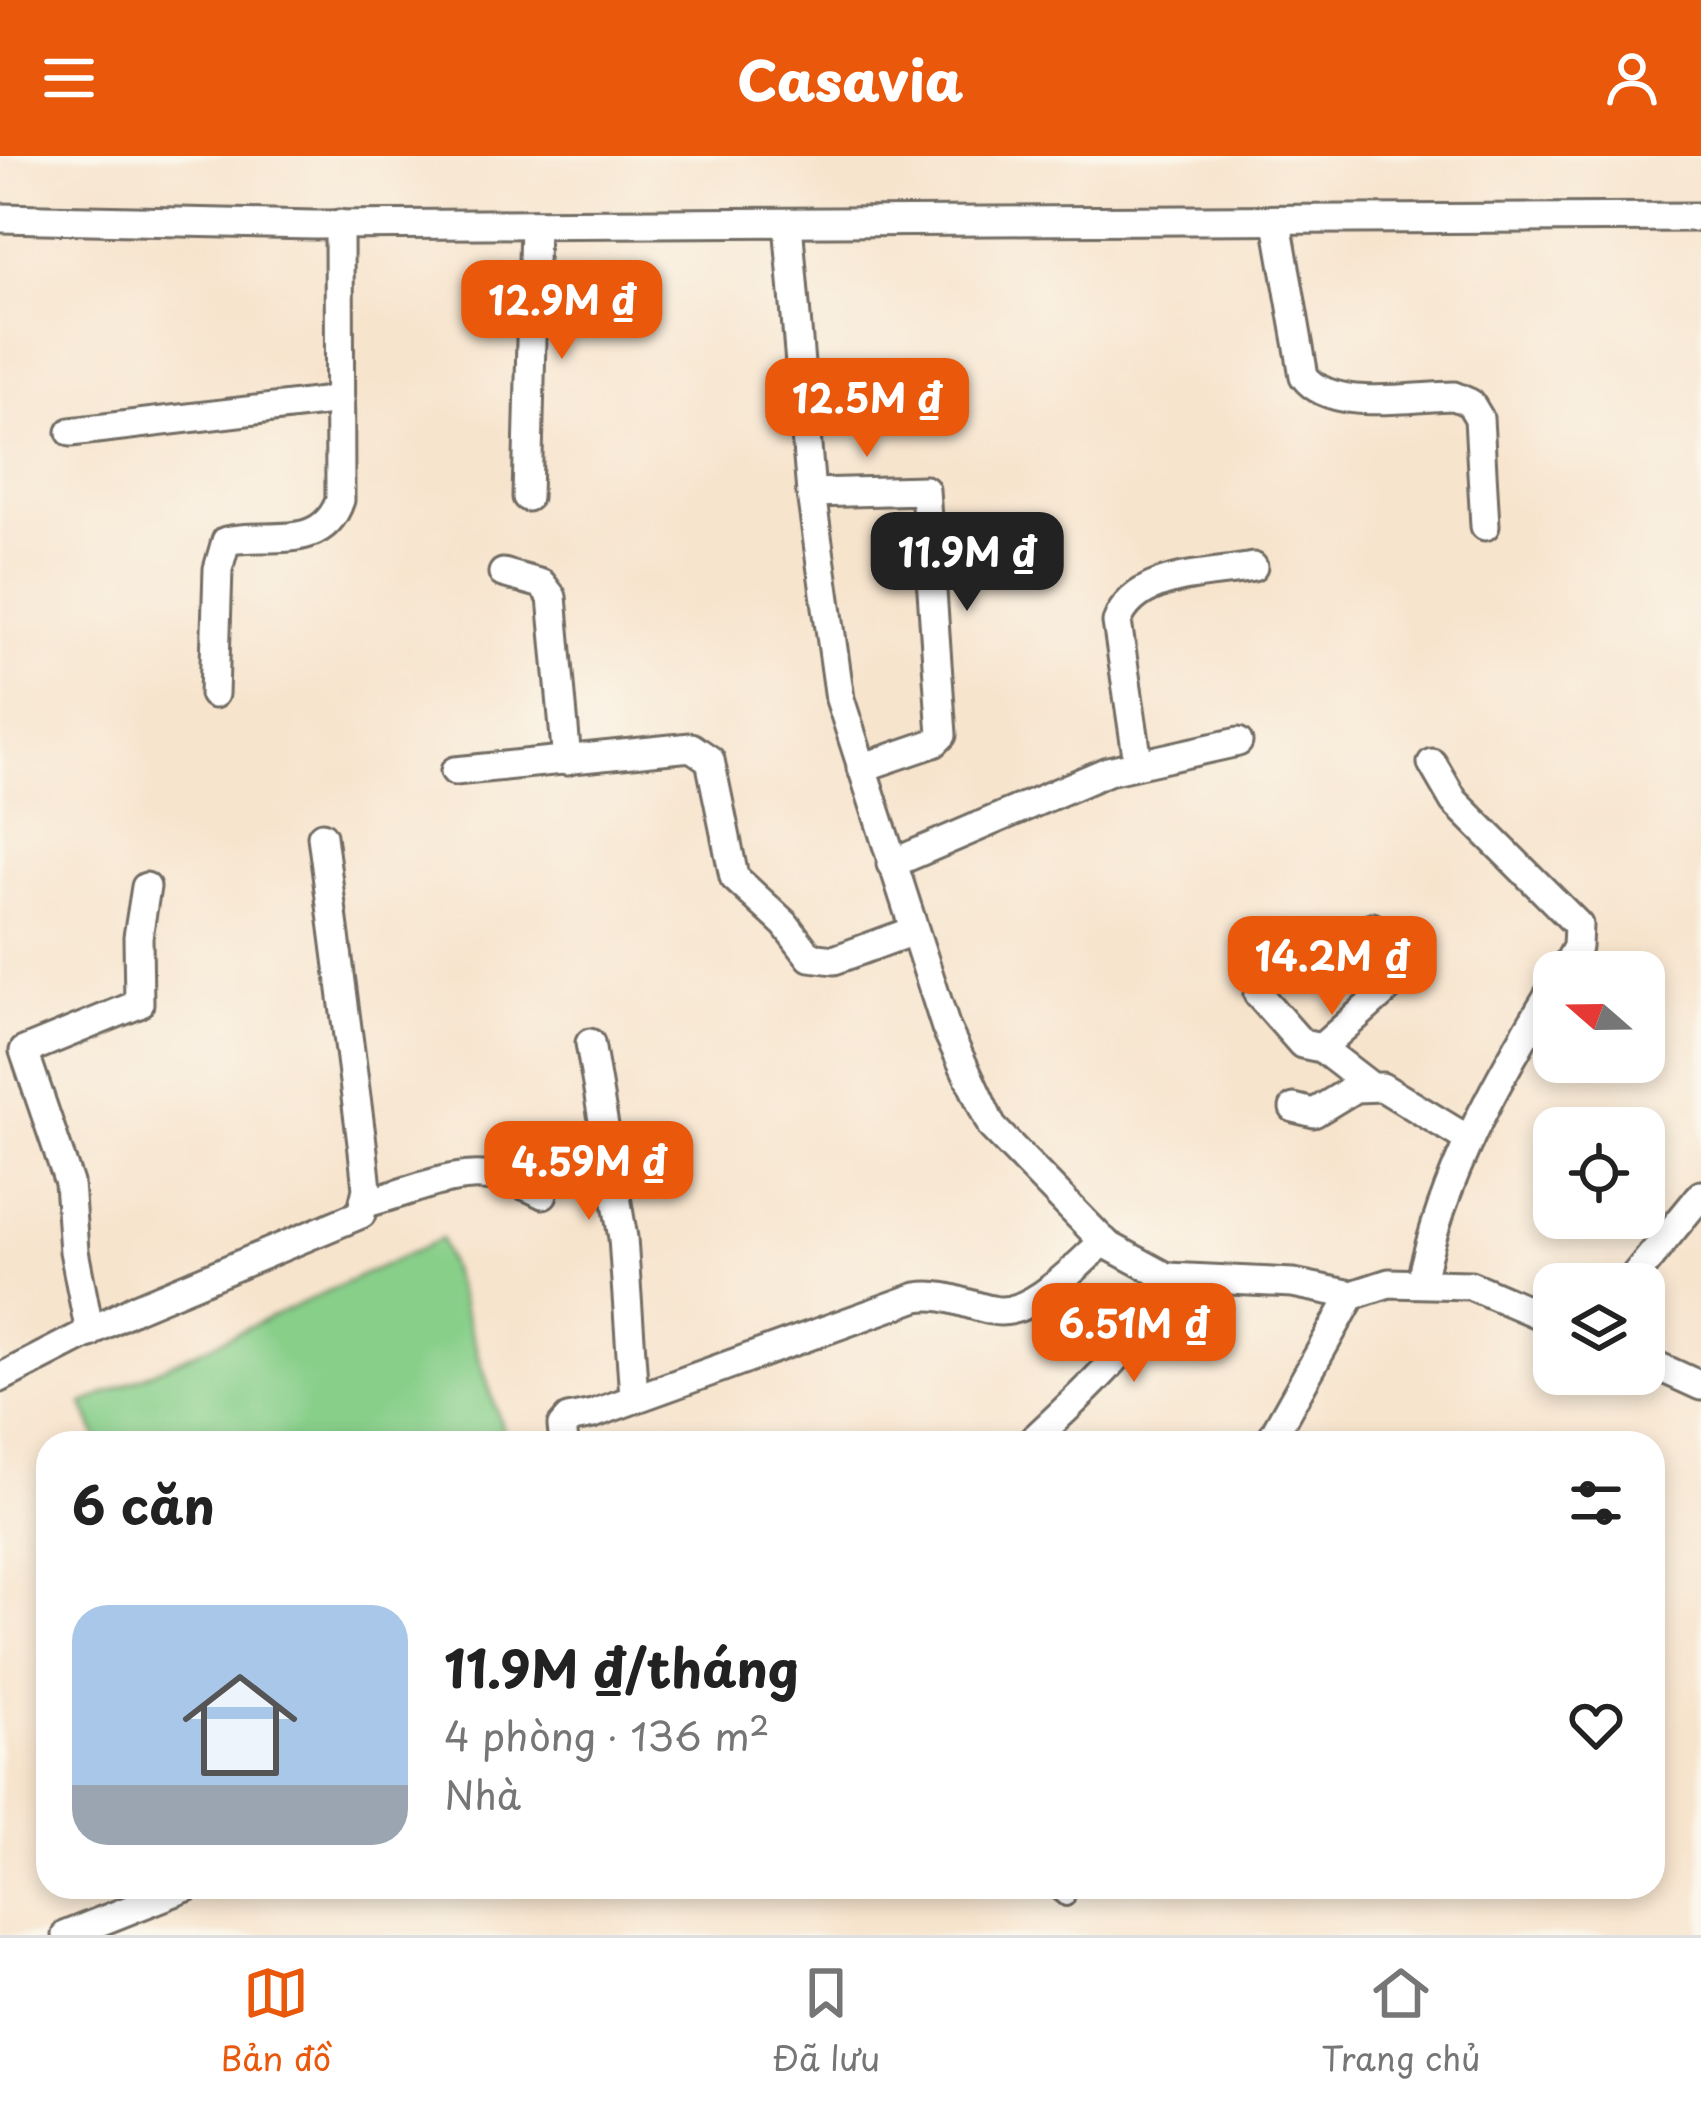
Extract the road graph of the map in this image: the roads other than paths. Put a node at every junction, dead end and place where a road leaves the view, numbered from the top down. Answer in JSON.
{"nodes":[{"id":1,"x":0,"y":218,"type":"edge"},
{"id":2,"x":1701,"y":218,"type":"edge"},
{"id":3,"x":1277,"y":221,"type":"junction"},
{"id":4,"x":788,"y":223,"type":"junction"},
{"id":5,"x":339,"y":224,"type":"junction"},
{"id":6,"x":534,"y":224,"type":"junction"},
{"id":7,"x":340,"y":400,"type":"junction"},
{"id":8,"x":71,"y":432,"type":"dead end"},
{"id":9,"x":811,"y":493,"type":"junction"},
{"id":10,"x":527,"y":497,"type":"dead end"},
{"id":11,"x":1485,"y":526,"type":"dead end"},
{"id":12,"x":1253,"y":568,"type":"dead end"},
{"id":13,"x":503,"y":573,"type":"dead end"},
{"id":14,"x":214,"y":694,"type":"dead end"},
{"id":15,"x":1238,"y":742,"type":"dead end"},
{"id":16,"x":567,"y":761,"type":"junction"},
{"id":17,"x":1138,"y":762,"type":"junction"},
{"id":18,"x":1432,"y":763,"type":"dead end"},
{"id":19,"x":861,"y":768,"type":"junction"},
{"id":20,"x":455,"y":771,"type":"dead end"},
{"id":21,"x":322,"y":836,"type":"dead end"},
{"id":22,"x":891,"y":864,"type":"junction"},
{"id":23,"x":146,"y":887,"type":"dead end"},
{"id":24,"x":1372,"y":927,"type":"dead end"},
{"id":25,"x":913,"y":931,"type":"junction"},
{"id":26,"x":1575,"y":951,"type":"edge"},
{"id":27,"x":1258,"y":994,"type":"dead end"},
{"id":28,"x":1533,"y":1024,"type":"edge"},
{"id":29,"x":590,"y":1043,"type":"dead end"},
{"id":30,"x":1321,"y":1048,"type":"junction"},
{"id":31,"x":1369,"y":1085,"type":"junction"},
{"id":32,"x":1294,"y":1108,"type":"dead end"},
{"id":33,"x":1469,"y":1140,"type":"junction"},
{"id":34,"x":543,"y":1194,"type":"dead end"},
{"id":35,"x":1701,"y":1196,"type":"edge"},
{"id":36,"x":366,"y":1203,"type":"junction"},
{"id":37,"x":1104,"y":1241,"type":"junction"},
{"id":38,"x":1645,"y":1263,"type":"edge"},
{"id":39,"x":1170,"y":1277,"type":"junction"},
{"id":40,"x":1421,"y":1281,"type":"junction"},
{"id":41,"x":1352,"y":1295,"type":"junction"},
{"id":42,"x":1533,"y":1312,"type":"edge"},
{"id":43,"x":90,"y":1333,"type":"junction"},
{"id":44,"x":1665,"y":1370,"type":"edge"},
{"id":45,"x":0,"y":1378,"type":"edge"},
{"id":46,"x":1701,"y":1386,"type":"edge"},
{"id":47,"x":634,"y":1397,"type":"junction"},
{"id":48,"x":563,"y":1431,"type":"edge"},
{"id":49,"x":1045,"y":1431,"type":"edge"},
{"id":50,"x":1276,"y":1431,"type":"edge"},
{"id":51,"x":158,"y":1899,"type":"edge"},
{"id":52,"x":66,"y":1935,"type":"edge"}],
"edges":[{"from":1,"to":5,"type":"street"},
{"from":2,"to":3,"type":"street"},
{"from":3,"to":4,"type":"street"},
{"from":3,"to":11,"type":"street"},
{"from":4,"to":6,"type":"street"},
{"from":4,"to":9,"type":"street"},
{"from":5,"to":6,"type":"street"},
{"from":5,"to":7,"type":"street"},
{"from":6,"to":10,"type":"street"},
{"from":7,"to":8,"type":"street"},
{"from":7,"to":14,"type":"street"},
{"from":9,"to":19,"type":"street"},
{"from":9,"to":19,"type":"street"},
{"from":12,"to":17,"type":"street"},
{"from":13,"to":16,"type":"street"},
{"from":15,"to":17,"type":"street"},
{"from":16,"to":20,"type":"street"},
{"from":16,"to":25,"type":"street"},
{"from":17,"to":22,"type":"street"},
{"from":18,"to":26,"type":"street"},
{"from":19,"to":22,"type":"street"},
{"from":21,"to":36,"type":"street"},
{"from":22,"to":25,"type":"street"},
{"from":23,"to":43,"type":"street"},
{"from":24,"to":30,"type":"street"},
{"from":25,"to":37,"type":"street"},
{"from":27,"to":30,"type":"street"},
{"from":28,"to":33,"type":"street"},
{"from":29,"to":47,"type":"street"},
{"from":30,"to":31,"type":"street"},
{"from":31,"to":32,"type":"street"},
{"from":31,"to":33,"type":"street"},
{"from":33,"to":40,"type":"street"},
{"from":34,"to":36,"type":"street"},
{"from":35,"to":38,"type":"street"},
{"from":36,"to":43,"type":"street"},
{"from":37,"to":39,"type":"street"},
{"from":37,"to":47,"type":"street"},
{"from":39,"to":41,"type":"street"},
{"from":39,"to":49,"type":"street"},
{"from":40,"to":41,"type":"street"},
{"from":40,"to":42,"type":"street"},
{"from":41,"to":50,"type":"street"},
{"from":43,"to":45,"type":"street"},
{"from":44,"to":46,"type":"street"},
{"from":47,"to":48,"type":"street"},
{"from":51,"to":52,"type":"street"}]}
